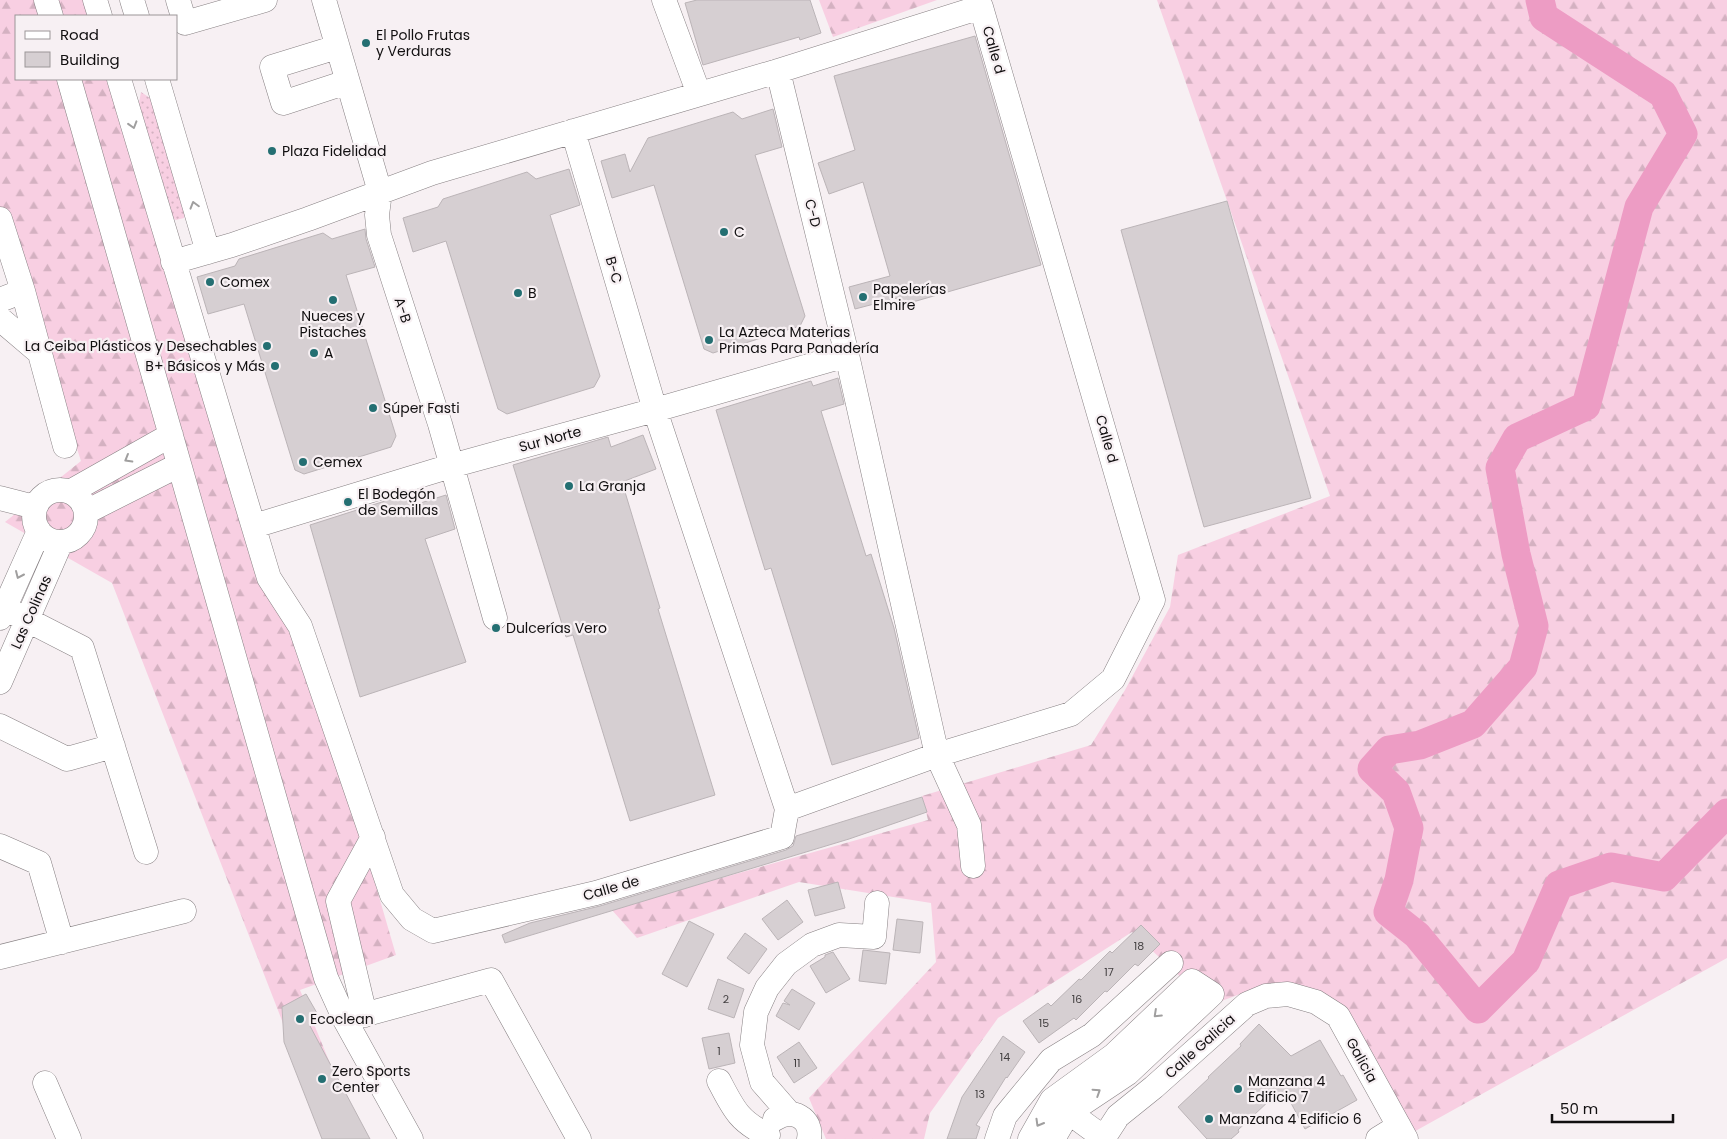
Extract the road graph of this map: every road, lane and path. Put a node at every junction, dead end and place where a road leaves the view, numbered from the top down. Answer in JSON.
{"nodes":[{"id":1,"x":46,"y":0,"type":"edge"},
{"id":2,"x":95,"y":0,"type":"edge"},
{"id":3,"x":110,"y":0,"type":"edge"},
{"id":4,"x":132,"y":0,"type":"edge"},
{"id":5,"x":178,"y":0,"type":"edge"},
{"id":6,"x":265,"y":0,"type":"edge"},
{"id":7,"x":324,"y":0,"type":"edge"},
{"id":8,"x":664,"y":0,"type":"edge"},
{"id":9,"x":234,"y":4,"type":"edge"},
{"id":10,"x":51,"y":15,"type":"edge"},
{"id":11,"x":100,"y":15,"type":"edge"},
{"id":12,"x":115,"y":15,"type":"edge"},
{"id":13,"x":137,"y":15,"type":"edge"},
{"id":14,"x":337,"y":47,"type":"junction"},
{"id":15,"x":778,"y":70,"type":"junction"},
{"id":16,"x":69,"y":80,"type":"edge"},
{"id":17,"x":347,"y":82,"type":"junction"},
{"id":18,"x":138,"y":85,"type":"edge"},
{"id":19,"x":699,"y":94,"type":"junction"},
{"id":20,"x":573,"y":130,"type":"junction"},
{"id":21,"x":380,"y":192,"type":"junction"},
{"id":22,"x":0,"y":219,"type":"edge"},
{"id":23,"x":208,"y":252,"type":"junction"},
{"id":24,"x":174,"y":262,"type":"junction"},
{"id":25,"x":23,"y":291,"type":"junction"},
{"id":26,"x":0,"y":300,"type":"edge"},
{"id":27,"x":0,"y":318,"type":"edge"},
{"id":28,"x":40,"y":353,"type":"junction"},
{"id":29,"x":848,"y":355,"type":"junction"},
{"id":30,"x":655,"y":410,"type":"junction"},
{"id":31,"x":171,"y":435,"type":"junction"},
{"id":32,"x":65,"y":446,"type":"dead end"},
{"id":33,"x":179,"y":465,"type":"junction"},
{"id":34,"x":451,"y":466,"type":"junction"},
{"id":35,"x":70,"y":492,"type":"junction"},
{"id":36,"x":4,"y":498,"type":"edge"},
{"id":37,"x":35,"y":507,"type":"junction"},
{"id":38,"x":86,"y":512,"type":"junction"},
{"id":39,"x":254,"y":526,"type":"junction"},
{"id":40,"x":39,"y":532,"type":"junction"},
{"id":41,"x":62,"y":542,"type":"junction"},
{"id":42,"x":2,"y":611,"type":"edge"},
{"id":43,"x":495,"y":618,"type":"dead end"},
{"id":44,"x":28,"y":619,"type":"junction"},
{"id":45,"x":0,"y":682,"type":"edge"},
{"id":46,"x":0,"y":726,"type":"edge"},
{"id":47,"x":113,"y":746,"type":"junction"},
{"id":48,"x":938,"y":755,"type":"junction"},
{"id":49,"x":787,"y":809,"type":"junction"},
{"id":50,"x":373,"y":837,"type":"junction"},
{"id":51,"x":0,"y":846,"type":"edge"},
{"id":52,"x":146,"y":852,"type":"dead end"},
{"id":53,"x":973,"y":866,"type":"dead end"},
{"id":54,"x":877,"y":903,"type":"dead end"},
{"id":55,"x":184,"y":911,"type":"dead end"},
{"id":56,"x":62,"y":942,"type":"junction"},
{"id":57,"x":0,"y":956,"type":"edge"},
{"id":58,"x":1171,"y":963,"type":"dead end"},
{"id":59,"x":1316,"y":1002,"type":"joint"},
{"id":60,"x":355,"y":1017,"type":"junction"},
{"id":61,"x":719,"y":1081,"type":"dead end"},
{"id":62,"x":45,"y":1083,"type":"dead end"},
{"id":63,"x":1030,"y":1085,"type":"junction"},
{"id":64,"x":1060,"y":1106,"type":"junction"},
{"id":65,"x":789,"y":1113,"type":"junction"},
{"id":66,"x":1403,"y":1133,"type":"edge"},
{"id":67,"x":769,"y":1137,"type":"edge"},
{"id":68,"x":69,"y":1139,"type":"edge"},
{"id":69,"x":411,"y":1139,"type":"edge"},
{"id":70,"x":579,"y":1139,"type":"edge"},
{"id":71,"x":809,"y":1139,"type":"edge"},
{"id":72,"x":996,"y":1139,"type":"edge"},
{"id":73,"x":1030,"y":1139,"type":"edge"},
{"id":74,"x":1053,"y":1139,"type":"edge"},
{"id":75,"x":1104,"y":1139,"type":"edge"},
{"id":76,"x":1378,"y":1139,"type":"edge"}],
"edges":[{"from":1,"to":10,"type":"street"},
{"from":2,"to":11,"type":"street"},
{"from":3,"to":12,"type":"street"},
{"from":4,"to":13,"type":"street"},
{"from":5,"to":9,"type":"street"},
{"from":6,"to":9,"type":"street"},
{"from":7,"to":14,"type":"street","name":"A-B"},
{"from":8,"to":19,"type":"street"},
{"from":14,"to":17,"type":"street","name":"A-B"},
{"from":14,"to":17,"type":"street"},
{"from":15,"to":19,"type":"street"},
{"from":15,"to":29,"type":"street","name":"C-D"},
{"from":15,"to":48,"type":"street","name":"Calle d"},
{"from":16,"to":31,"type":"street"},
{"from":17,"to":21,"type":"street","name":"A-B"},
{"from":23,"to":18,"type":"street","one_way":true},
{"from":18,"to":24,"type":"street","one_way":true},
{"from":19,"to":20,"type":"street"},
{"from":20,"to":21,"type":"street"},
{"from":20,"to":30,"type":"street","name":"B-C"},
{"from":21,"to":23,"type":"street"},
{"from":21,"to":34,"type":"street","name":"A-B"},
{"from":22,"to":25,"type":"street"},
{"from":23,"to":24,"type":"street"},
{"from":24,"to":39,"type":"street"},
{"from":25,"to":26,"type":"street"},
{"from":25,"to":28,"type":"street"},
{"from":27,"to":28,"type":"street"},
{"from":28,"to":32,"type":"street"},
{"from":29,"to":30,"type":"street","name":"Sur Norte"},
{"from":29,"to":48,"type":"street","name":"C-D"},
{"from":30,"to":34,"type":"street","name":"Sur Norte"},
{"from":30,"to":49,"type":"street","name":"B-C"},
{"from":31,"to":33,"type":"street"},
{"from":31,"to":35,"type":"street","one_way":true},
{"from":33,"to":38,"type":"street"},
{"from":33,"to":60,"type":"street"},
{"from":34,"to":39,"type":"street","name":"Sur Norte"},
{"from":34,"to":43,"type":"street","name":"A-B"},
{"from":35,"to":37,"type":"street"},
{"from":35,"to":38,"type":"street"},
{"from":36,"to":37,"type":"street"},
{"from":37,"to":40,"type":"street"},
{"from":38,"to":41,"type":"street"},
{"from":39,"to":50,"type":"street"},
{"from":40,"to":41,"type":"street"},
{"from":40,"to":42,"type":"street","name":"Las Colinas","one_way":true},
{"from":41,"to":44,"type":"street","name":"Las Colinas"},
{"from":42,"to":44,"type":"street"},
{"from":44,"to":45,"type":"street","name":"Las Colinas"},
{"from":44,"to":47,"type":"street"},
{"from":46,"to":47,"type":"street"},
{"from":47,"to":52,"type":"street"},
{"from":48,"to":49,"type":"street","name":"Calle d"},
{"from":48,"to":53,"type":"street","name":"C-D"},
{"from":49,"to":50,"type":"street","name":"Calle de"},
{"from":50,"to":60,"type":"street"},
{"from":51,"to":56,"type":"street"},
{"from":54,"to":65,"type":"street"},
{"from":55,"to":56,"type":"street"},
{"from":56,"to":57,"type":"street"},
{"from":58,"to":63,"type":"street"},
{"from":59,"to":66,"type":"street","name":"Galicia"},
{"from":59,"to":75,"type":"street","name":"Calle Galicia"},
{"from":60,"to":69,"type":"street"},
{"from":60,"to":70,"type":"street"},
{"from":61,"to":67,"type":"street"},
{"from":62,"to":68,"type":"street"},
{"from":63,"to":64,"type":"street"},
{"from":63,"to":72,"type":"street"},
{"from":64,"to":64,"type":"street","one_way":true},
{"from":64,"to":73,"type":"street","one_way":true},
{"from":64,"to":74,"type":"street"},
{"from":64,"to":75,"type":"street"},
{"from":65,"to":67,"type":"street"},
{"from":65,"to":71,"type":"street"},
{"from":66,"to":76,"type":"street"}]}
